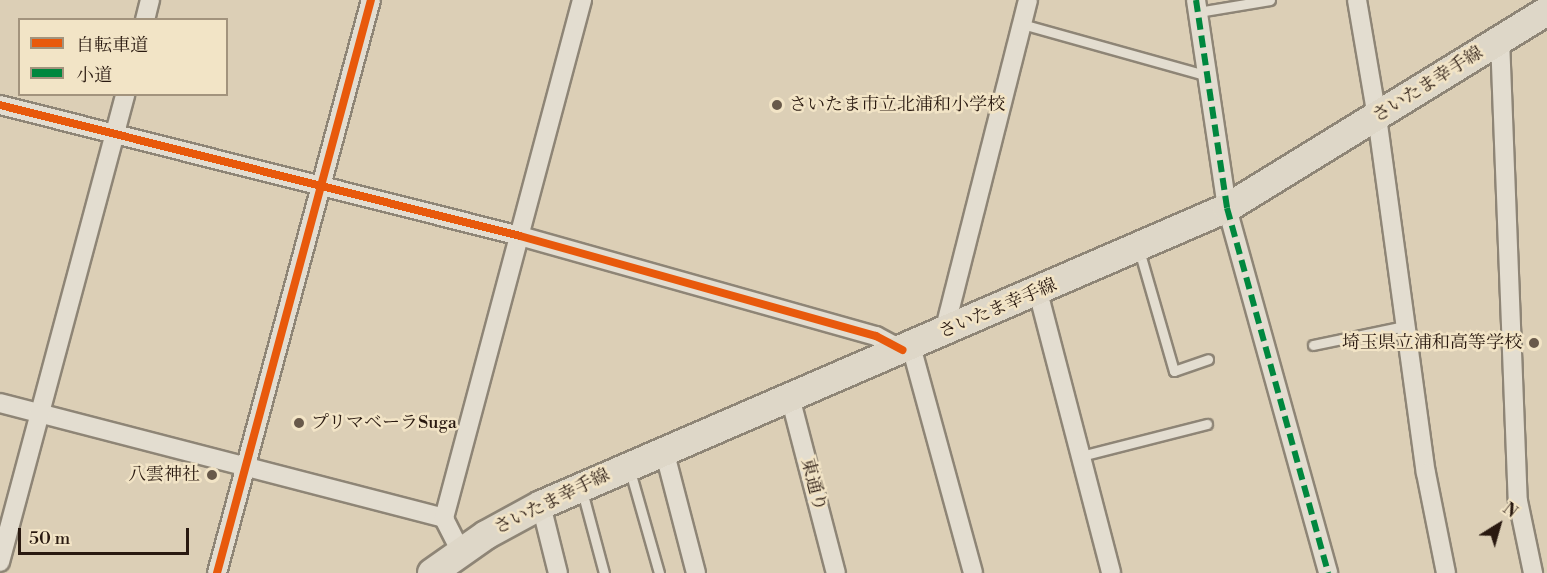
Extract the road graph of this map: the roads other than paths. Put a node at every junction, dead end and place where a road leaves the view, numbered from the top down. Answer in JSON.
{"nodes":[{"id":1,"x":150,"y":0,"type":"edge"},
{"id":2,"x":370,"y":0,"type":"edge"},
{"id":3,"x":582,"y":0,"type":"edge"},
{"id":4,"x":1028,"y":0,"type":"edge"},
{"id":5,"x":1270,"y":0,"type":"edge"},
{"id":6,"x":1357,"y":0,"type":"edge"},
{"id":7,"x":1197,"y":6,"type":"edge"},
{"id":8,"x":1547,"y":11,"type":"edge"},
{"id":9,"x":146,"y":18,"type":"edge"},
{"id":10,"x":1022,"y":24,"type":"junction"},
{"id":11,"x":1500,"y":39,"type":"junction"},
{"id":12,"x":1208,"y":76,"type":"junction"},
{"id":13,"x":124,"y":96,"type":"edge"},
{"id":14,"x":0,"y":105,"type":"edge"},
{"id":15,"x":1377,"y":117,"type":"junction"},
{"id":16,"x":114,"y":137,"type":"junction"},
{"id":17,"x":320,"y":188,"type":"junction"},
{"id":18,"x":1227,"y":208,"type":"junction"},
{"id":19,"x":520,"y":236,"type":"junction"},
{"id":20,"x":1138,"y":248,"type":"junction"},
{"id":21,"x":1038,"y":292,"type":"junction"},
{"id":22,"x":1405,"y":326,"type":"junction"},
{"id":23,"x":944,"y":332,"type":"junction"},
{"id":24,"x":1313,"y":345,"type":"dead end"},
{"id":25,"x":907,"y":348,"type":"junction"},
{"id":26,"x":1208,"y":358,"type":"dead end"},
{"id":27,"x":790,"y":397,"type":"junction"},
{"id":28,"x":0,"y":404,"type":"edge"},
{"id":29,"x":40,"y":414,"type":"junction"},
{"id":30,"x":1207,"y":424,"type":"dead end"},
{"id":31,"x":664,"y":450,"type":"junction"},
{"id":32,"x":1081,"y":456,"type":"junction"},
{"id":33,"x":629,"y":465,"type":"junction"},
{"id":34,"x":245,"y":466,"type":"junction"},
{"id":35,"x":580,"y":487,"type":"junction"},
{"id":36,"x":541,"y":505,"type":"junction"},
{"id":37,"x":444,"y":518,"type":"junction"},
{"id":38,"x":461,"y":552,"type":"junction"},
{"id":39,"x":0,"y":562,"type":"edge"},
{"id":40,"x":217,"y":573,"type":"edge"},
{"id":41,"x":432,"y":573,"type":"edge"},
{"id":42,"x":558,"y":573,"type":"edge"},
{"id":43,"x":604,"y":573,"type":"edge"},
{"id":44,"x":658,"y":573,"type":"edge"},
{"id":45,"x":696,"y":573,"type":"edge"},
{"id":46,"x":836,"y":573,"type":"edge"},
{"id":47,"x":973,"y":573,"type":"edge"},
{"id":48,"x":1111,"y":573,"type":"edge"},
{"id":49,"x":1328,"y":573,"type":"edge"},
{"id":50,"x":1446,"y":573,"type":"edge"},
{"id":51,"x":1533,"y":573,"type":"edge"}],
"edges":[{"from":1,"to":9,"type":"street"},
{"from":2,"to":17,"type":"street"},
{"from":3,"to":19,"type":"street"},
{"from":4,"to":10,"type":"street"},
{"from":5,"to":7,"type":"lane"},
{"from":6,"to":15,"type":"street"},
{"from":7,"to":12,"type":"street"},
{"from":8,"to":11,"type":"main road","name":"さいたま幸手線"},
{"from":10,"to":12,"type":"lane"},
{"from":10,"to":23,"type":"street"},
{"from":11,"to":15,"type":"main road","name":"さいたま幸手線"},
{"from":11,"to":51,"type":"street"},
{"from":12,"to":18,"type":"street"},
{"from":13,"to":16,"type":"street"},
{"from":14,"to":16,"type":"street"},
{"from":15,"to":18,"type":"main road","name":"さいたま幸手線"},
{"from":15,"to":22,"type":"street"},
{"from":16,"to":17,"type":"street"},
{"from":16,"to":29,"type":"street"},
{"from":17,"to":19,"type":"street"},
{"from":17,"to":34,"type":"street"},
{"from":18,"to":20,"type":"main road","name":"さいたま幸手線"},
{"from":18,"to":49,"type":"street"},
{"from":19,"to":25,"type":"street"},
{"from":19,"to":37,"type":"street"},
{"from":20,"to":21,"type":"main road","name":"さいたま幸手線"},
{"from":20,"to":26,"type":"lane"},
{"from":21,"to":23,"type":"main road","name":"さいたま幸手線"},
{"from":21,"to":32,"type":"street"},
{"from":22,"to":24,"type":"lane"},
{"from":22,"to":50,"type":"street"},
{"from":23,"to":25,"type":"main road","name":"さいたま幸手線"},
{"from":25,"to":27,"type":"main road","name":"さいたま幸手線"},
{"from":25,"to":47,"type":"street"},
{"from":27,"to":31,"type":"main road","name":"さいたま幸手線"},
{"from":27,"to":46,"type":"street","name":"東通り"},
{"from":28,"to":29,"type":"street"},
{"from":29,"to":34,"type":"street"},
{"from":29,"to":39,"type":"street"},
{"from":30,"to":32,"type":"lane"},
{"from":31,"to":33,"type":"main road","name":"さいたま幸手線"},
{"from":31,"to":45,"type":"street"},
{"from":32,"to":48,"type":"street"},
{"from":33,"to":35,"type":"main road","name":"さいたま幸手線"},
{"from":33,"to":44,"type":"lane"},
{"from":34,"to":37,"type":"street"},
{"from":34,"to":40,"type":"street"},
{"from":35,"to":36,"type":"main road","name":"さいたま幸手線"},
{"from":35,"to":43,"type":"lane"},
{"from":36,"to":38,"type":"main road","name":"さいたま幸手線"},
{"from":36,"to":42,"type":"street"},
{"from":37,"to":38,"type":"street"},
{"from":38,"to":41,"type":"main road","name":"さいたま幸手線"}]}
